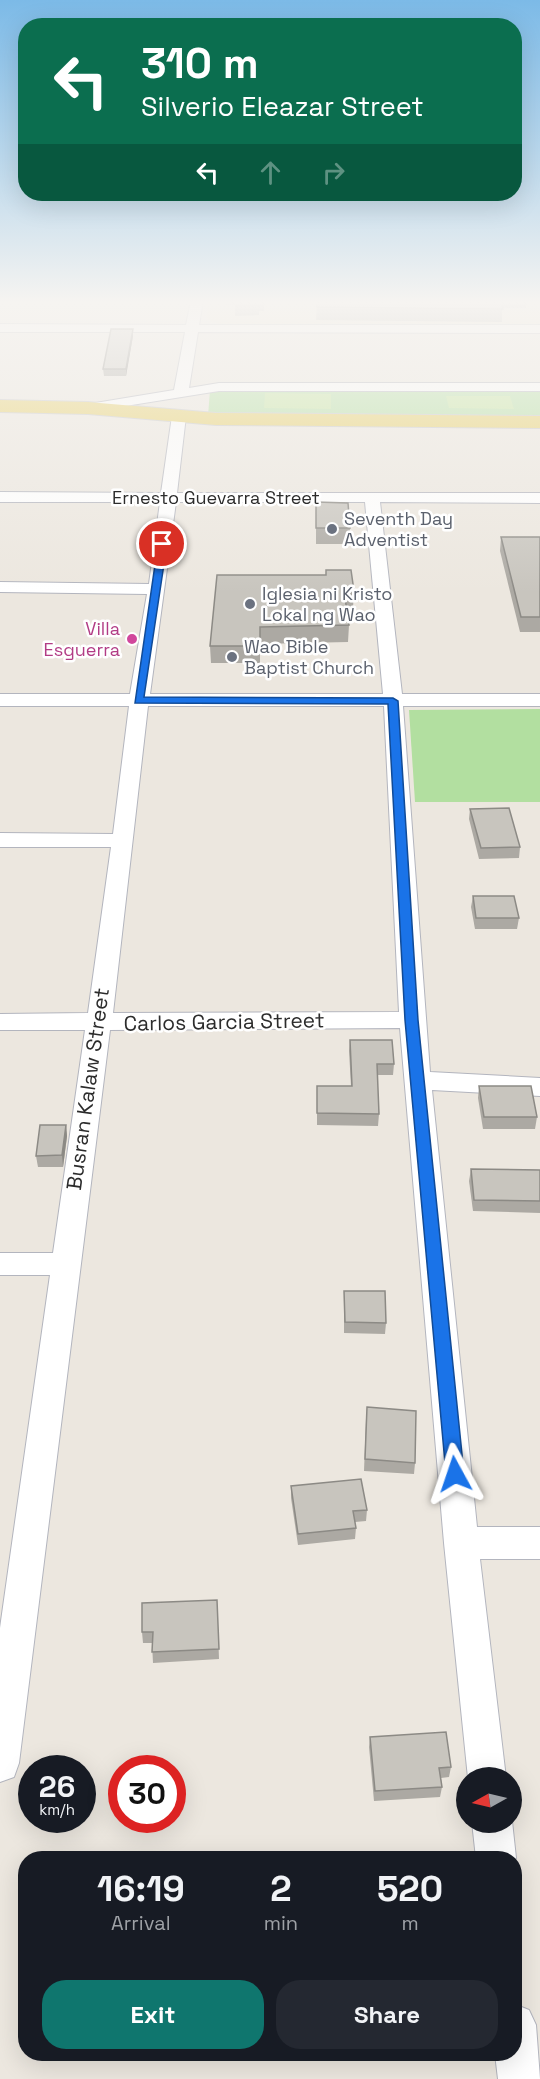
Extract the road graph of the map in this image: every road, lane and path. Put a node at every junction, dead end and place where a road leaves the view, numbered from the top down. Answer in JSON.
{"nodes":[{"id":1,"x":177,"y":398,"type":"edge"},
{"id":2,"x":187,"y":398,"type":"edge"},
{"id":3,"x":187,"y":398,"type":"edge"},
{"id":4,"x":0,"y":406,"type":"edge"},
{"id":5,"x":175,"y":407,"type":"junction"},
{"id":6,"x":540,"y":422,"type":"edge"},
{"id":7,"x":0,"y":497,"type":"edge"},
{"id":8,"x":372,"y":498,"type":"junction"},
{"id":9,"x":540,"y":498,"type":"edge"},
{"id":10,"x":167,"y":499,"type":"junction"},
{"id":11,"x":0,"y":587,"type":"edge"},
{"id":12,"x":157,"y":589,"type":"junction"},
{"id":13,"x":0,"y":700,"type":"edge"},
{"id":14,"x":139,"y":700,"type":"junction"},
{"id":15,"x":540,"y":700,"type":"edge"},
{"id":16,"x":393,"y":701,"type":"junction"},
{"id":17,"x":0,"y":840,"type":"edge"},
{"id":18,"x":123,"y":841,"type":"junction"},
{"id":19,"x":412,"y":1020,"type":"junction"},
{"id":20,"x":0,"y":1022,"type":"edge"},
{"id":21,"x":97,"y":1024,"type":"junction"},
{"id":22,"x":419,"y":1080,"type":"junction"},
{"id":23,"x":540,"y":1087,"type":"edge"},
{"id":24,"x":0,"y":1264,"type":"edge"},
{"id":25,"x":65,"y":1264,"type":"junction"},
{"id":26,"x":461,"y":1543,"type":"junction"},
{"id":27,"x":540,"y":1543,"type":"edge"},
{"id":28,"x":10,"y":1613,"type":"edge"},
{"id":29,"x":0,"y":1763,"type":"edge"},
{"id":30,"x":487,"y":1767,"type":"edge"},
{"id":31,"x":493,"y":1833,"type":"edge"},
{"id":32,"x":495,"y":1851,"type":"edge"},
{"id":33,"x":518,"y":2061,"type":"edge"},
{"id":34,"x":520,"y":2079,"type":"edge"}],
"edges":[{"from":1,"to":5,"type":"street","name":"Busran Kalaw Street"},
{"from":2,"to":5,"type":"street"},
{"from":3,"to":5,"type":"street"},
{"from":4,"to":5,"type":"main road"},
{"from":5,"to":6,"type":"main road"},
{"from":5,"to":10,"type":"street","name":"Busran Kalaw Street"},
{"from":7,"to":10,"type":"street","name":"Ernesto Guevarra Street"},
{"from":8,"to":9,"type":"street","name":"Ernesto Guevarra Street"},
{"from":8,"to":10,"type":"street","name":"Ernesto Guevarra Street"},
{"from":8,"to":16,"type":"street"},
{"from":10,"to":12,"type":"street","name":"Busran Kalaw Street"},
{"from":11,"to":12,"type":"street"},
{"from":12,"to":14,"type":"street","name":"Busran Kalaw Street"},
{"from":13,"to":14,"type":"street"},
{"from":14,"to":16,"type":"street"},
{"from":14,"to":18,"type":"street","name":"Busran Kalaw Street"},
{"from":15,"to":16,"type":"street"},
{"from":16,"to":19,"type":"street"},
{"from":17,"to":18,"type":"street"},
{"from":18,"to":21,"type":"street","name":"Busran Kalaw Street"},
{"from":19,"to":21,"type":"street","name":"Carlos Garcia Street"},
{"from":19,"to":22,"type":"street"},
{"from":20,"to":21,"type":"street","name":"Carlos Garcia Street"},
{"from":21,"to":25,"type":"street","name":"Busran Kalaw Street"},
{"from":22,"to":23,"type":"street"},
{"from":22,"to":26,"type":"street"},
{"from":24,"to":25,"type":"street"},
{"from":25,"to":28,"type":"street","name":"Busran Kalaw Street"},
{"from":26,"to":27,"type":"street"},
{"from":26,"to":30,"type":"street"},
{"from":28,"to":29,"type":"street","name":"Busran Kalaw Street"},
{"from":31,"to":32,"type":"street"},
{"from":33,"to":34,"type":"street"}]}
